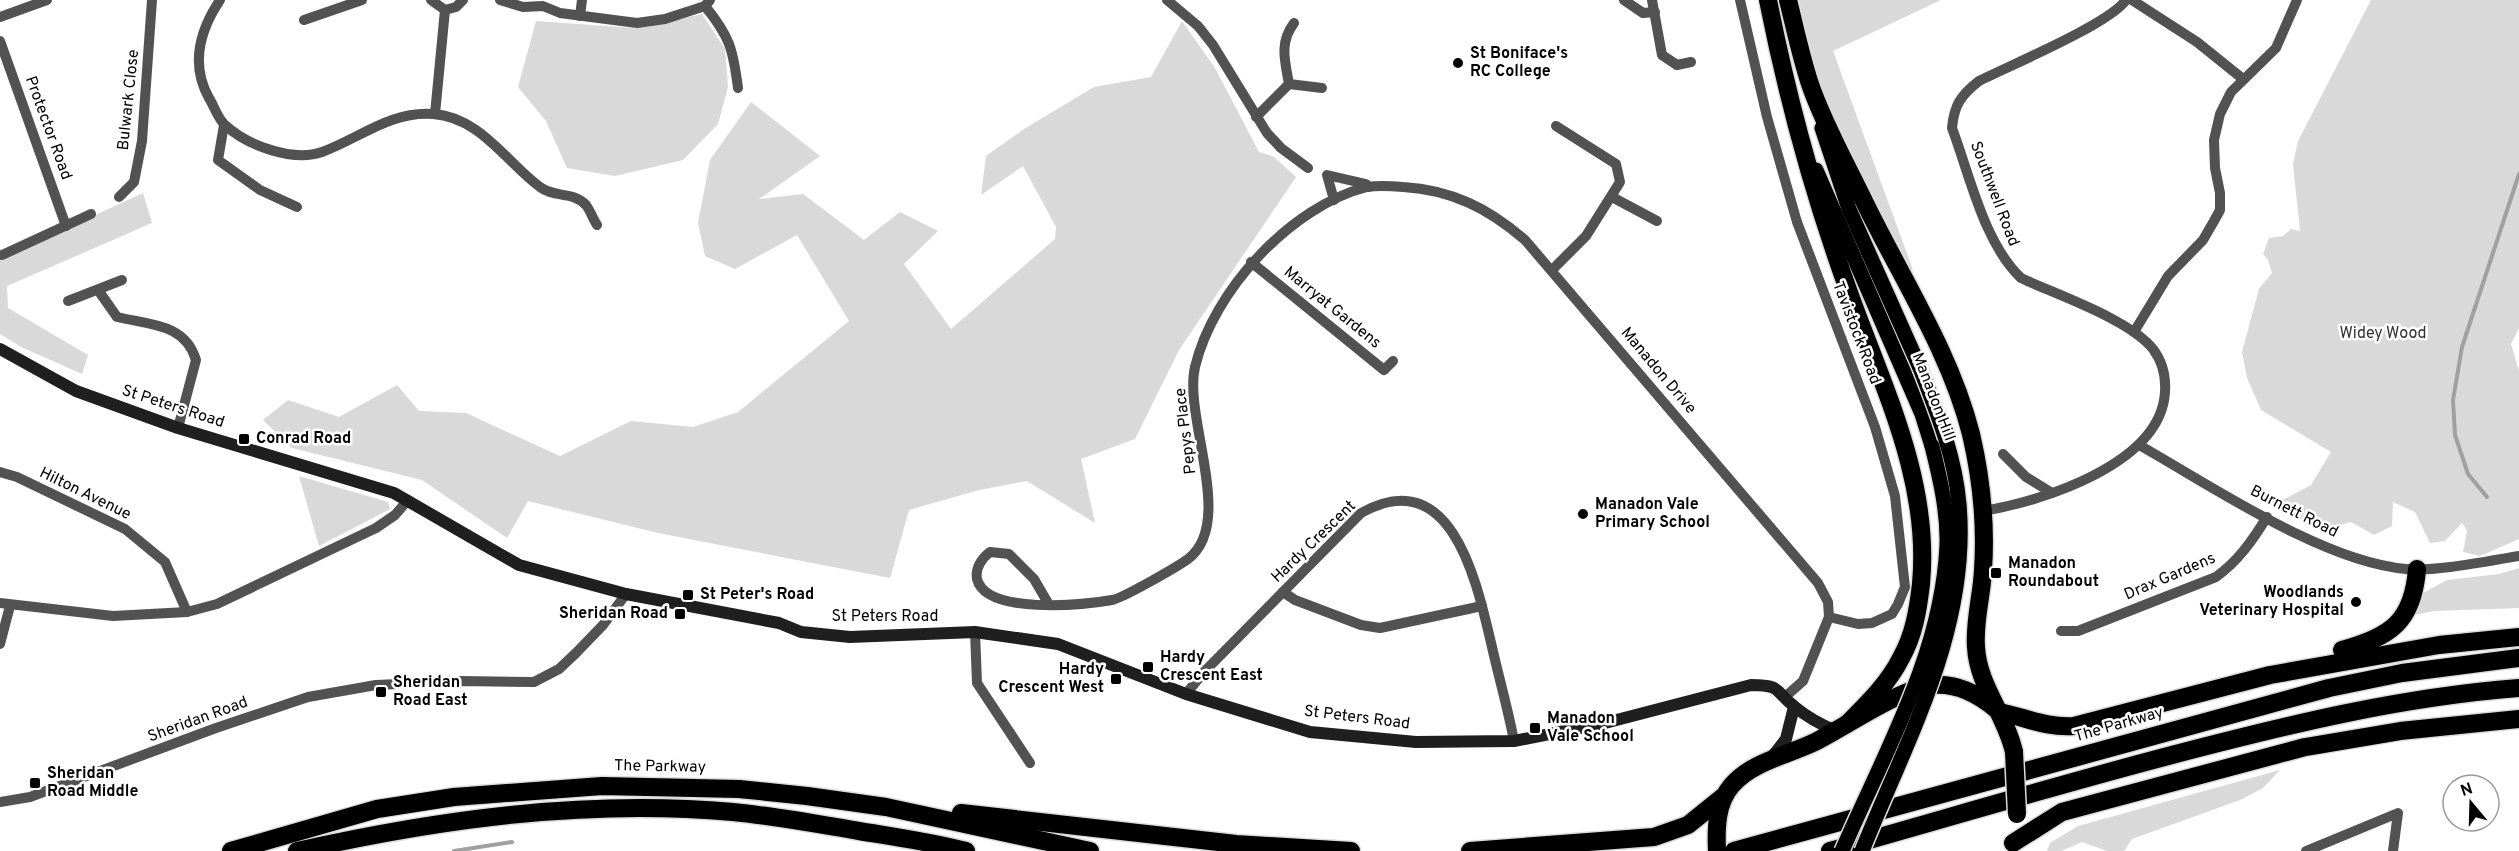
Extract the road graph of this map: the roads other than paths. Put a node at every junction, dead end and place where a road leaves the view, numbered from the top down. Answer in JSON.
{"nodes":[{"id":1,"x":47,"y":0,"type":"edge"},
{"id":2,"x":152,"y":0,"type":"edge"},
{"id":3,"x":220,"y":0,"type":"edge"},
{"id":4,"x":362,"y":0,"type":"edge"},
{"id":5,"x":430,"y":0,"type":"edge"},
{"id":6,"x":464,"y":0,"type":"edge"},
{"id":7,"x":500,"y":0,"type":"edge"},
{"id":8,"x":582,"y":0,"type":"edge"},
{"id":9,"x":1167,"y":0,"type":"edge"},
{"id":10,"x":1624,"y":0,"type":"edge"},
{"id":11,"x":1652,"y":0,"type":"edge"},
{"id":12,"x":1740,"y":0,"type":"edge"},
{"id":13,"x":1768,"y":0,"type":"edge"},
{"id":14,"x":1788,"y":0,"type":"edge"},
{"id":15,"x":2126,"y":0,"type":"edge"},
{"id":16,"x":2132,"y":0,"type":"edge"},
{"id":17,"x":2297,"y":0,"type":"edge"},
{"id":18,"x":708,"y":3,"type":"edge"},
{"id":19,"x":445,"y":10,"type":"junction"},
{"id":20,"x":1655,"y":12,"type":"junction"},
{"id":21,"x":580,"y":16,"type":"junction"},
{"id":22,"x":0,"y":17,"type":"edge"},
{"id":23,"x":304,"y":20,"type":"dead end"},
{"id":24,"x":1294,"y":23,"type":"dead end"},
{"id":25,"x":0,"y":41,"type":"edge"},
{"id":26,"x":1691,"y":62,"type":"dead end"},
{"id":27,"x":5,"y":71,"type":"edge"},
{"id":28,"x":2243,"y":79,"type":"junction"},
{"id":29,"x":1288,"y":84,"type":"junction"},
{"id":30,"x":1810,"y":85,"type":"junction"},
{"id":31,"x":738,"y":88,"type":"dead end"},
{"id":32,"x":1322,"y":88,"type":"dead end"},
{"id":33,"x":435,"y":114,"type":"junction"},
{"id":34,"x":1256,"y":117,"type":"junction"},
{"id":35,"x":1797,"y":123,"type":"junction"},
{"id":36,"x":224,"y":125,"type":"junction"},
{"id":37,"x":1556,"y":126,"type":"dead end"},
{"id":38,"x":1308,"y":168,"type":"dead end"},
{"id":39,"x":1368,"y":187,"type":"junction"},
{"id":40,"x":119,"y":197,"type":"dead end"},
{"id":41,"x":1612,"y":197,"type":"junction"},
{"id":42,"x":1334,"y":200,"type":"junction"},
{"id":43,"x":297,"y":207,"type":"dead end"},
{"id":44,"x":91,"y":214,"type":"dead end"},
{"id":45,"x":1657,"y":221,"type":"dead end"},
{"id":46,"x":597,"y":225,"type":"dead end"},
{"id":47,"x":66,"y":226,"type":"junction"},
{"id":48,"x":2,"y":255,"type":"dead end"},
{"id":49,"x":1251,"y":262,"type":"junction"},
{"id":50,"x":1552,"y":270,"type":"junction"},
{"id":51,"x":122,"y":280,"type":"dead end"},
{"id":52,"x":98,"y":290,"type":"junction"},
{"id":53,"x":68,"y":301,"type":"dead end"},
{"id":54,"x":2134,"y":332,"type":"junction"},
{"id":55,"x":0,"y":349,"type":"edge"},
{"id":56,"x":1393,"y":361,"type":"dead end"},
{"id":57,"x":178,"y":428,"type":"junction"},
{"id":58,"x":2139,"y":444,"type":"junction"},
{"id":59,"x":2003,"y":454,"type":"dead end"},
{"id":60,"x":0,"y":472,"type":"edge"},
{"id":61,"x":2052,"y":493,"type":"junction"},
{"id":62,"x":408,"y":500,"type":"junction"},
{"id":63,"x":1982,"y":511,"type":"junction"},
{"id":64,"x":2267,"y":517,"type":"junction"},
{"id":65,"x":2519,"y":556,"type":"edge"},
{"id":66,"x":2417,"y":569,"type":"junction"},
{"id":67,"x":1283,"y":592,"type":"junction"},
{"id":68,"x":627,"y":594,"type":"junction"},
{"id":69,"x":1048,"y":603,"type":"junction"},
{"id":70,"x":5,"y":605,"type":"edge"},
{"id":71,"x":1482,"y":606,"type":"junction"},
{"id":72,"x":187,"y":612,"type":"junction"},
{"id":73,"x":1829,"y":617,"type":"junction"},
{"id":74,"x":2061,"y":631,"type":"dead end"},
{"id":75,"x":975,"y":632,"type":"junction"},
{"id":76,"x":2519,"y":637,"type":"edge"},
{"id":77,"x":0,"y":644,"type":"edge"},
{"id":78,"x":2519,"y":658,"type":"edge"},
{"id":79,"x":2270,"y":675,"type":"junction"},
{"id":80,"x":2519,"y":688,"type":"edge"},
{"id":81,"x":1186,"y":694,"type":"junction"},
{"id":82,"x":1786,"y":696,"type":"junction"},
{"id":83,"x":1794,"y":707,"type":"junction"},
{"id":84,"x":1999,"y":712,"type":"junction"},
{"id":85,"x":2519,"y":719,"type":"edge"},
{"id":86,"x":1841,"y":728,"type":"junction"},
{"id":87,"x":1514,"y":741,"type":"junction"},
{"id":88,"x":1769,"y":760,"type":"junction"},
{"id":89,"x":1030,"y":763,"type":"dead end"},
{"id":90,"x":1725,"y":794,"type":"junction"},
{"id":91,"x":807,"y":796,"type":"junction"},
{"id":92,"x":0,"y":802,"type":"edge"},
{"id":93,"x":1716,"y":842,"type":"edge"},
{"id":94,"x":2011,"y":847,"type":"edge"},
{"id":95,"x":231,"y":851,"type":"edge"},
{"id":96,"x":297,"y":851,"type":"edge"},
{"id":97,"x":966,"y":851,"type":"edge"},
{"id":98,"x":1090,"y":851,"type":"edge"},
{"id":99,"x":1351,"y":851,"type":"edge"},
{"id":100,"x":1470,"y":851,"type":"edge"},
{"id":101,"x":1734,"y":851,"type":"edge"},
{"id":102,"x":1830,"y":851,"type":"edge"},
{"id":103,"x":1842,"y":851,"type":"edge"},
{"id":104,"x":1862,"y":851,"type":"edge"},
{"id":105,"x":2306,"y":851,"type":"edge"},
{"id":106,"x":2392,"y":851,"type":"edge"}],
"edges":[{"from":1,"to":22,"type":"street"},
{"from":2,"to":40,"type":"street","name":"Bulwark Close"},
{"from":3,"to":36,"type":"street"},
{"from":4,"to":23,"type":"street"},
{"from":5,"to":19,"type":"street"},
{"from":6,"to":19,"type":"street"},
{"from":7,"to":21,"type":"street"},
{"from":8,"to":21,"type":"street"},
{"from":9,"to":34,"type":"street"},
{"from":10,"to":20,"type":"street"},
{"from":11,"to":20,"type":"street"},
{"from":12,"to":73,"type":"street","name":"Tavistock Road"},
{"from":13,"to":35,"type":"highway","name":"Manadon Hill"},
{"from":14,"to":30,"type":"highway","name":"Manadon Hill"},
{"from":15,"to":54,"type":"street","name":"Southwell Road"},
{"from":16,"to":28,"type":"street"},
{"from":17,"to":28,"type":"street"},
{"from":18,"to":21,"type":"street"},
{"from":18,"to":31,"type":"street"},
{"from":19,"to":33,"type":"street"},
{"from":20,"to":26,"type":"street"},
{"from":24,"to":29,"type":"street"},
{"from":25,"to":27,"type":"street","name":"Protector Road"},
{"from":27,"to":47,"type":"street","name":"Protector Road"},
{"from":28,"to":54,"type":"street"},
{"from":29,"to":32,"type":"street"},
{"from":29,"to":34,"type":"street"},
{"from":30,"to":63,"type":"highway"},
{"from":30,"to":104,"type":"main road","name":"Manadon Hill","bridge":true},
{"from":33,"to":36,"type":"street"},
{"from":33,"to":46,"type":"street"},
{"from":34,"to":38,"type":"street"},
{"from":35,"to":86,"type":"highway"},
{"from":35,"to":103,"type":"main road","name":"Manadon Hill","bridge":true},
{"from":36,"to":43,"type":"street"},
{"from":37,"to":41,"type":"street"},
{"from":39,"to":42,"type":"street","name":"Manadon Drive"},
{"from":39,"to":42,"type":"street"},
{"from":39,"to":50,"type":"street","name":"Manadon Drive"},
{"from":41,"to":45,"type":"street"},
{"from":41,"to":50,"type":"street"},
{"from":42,"to":49,"type":"street","name":"Pepys Place"},
{"from":44,"to":47,"type":"street"},
{"from":47,"to":48,"type":"street"},
{"from":49,"to":56,"type":"street","name":"Marryat Gardens"},
{"from":49,"to":69,"type":"street","name":"Pepys Place"},
{"from":50,"to":73,"type":"street","name":"Manadon Drive"},
{"from":51,"to":52,"type":"street"},
{"from":52,"to":53,"type":"street"},
{"from":52,"to":57,"type":"street"},
{"from":54,"to":58,"type":"street","name":"Southwell Road"},
{"from":55,"to":57,"type":"street","name":"St Peters Road"},
{"from":57,"to":62,"type":"street","name":"St Peters Road"},
{"from":58,"to":61,"type":"street","name":"Southwell Road"},
{"from":58,"to":64,"type":"street","name":"Burnett Road"},
{"from":59,"to":61,"type":"street"},
{"from":60,"to":72,"type":"street","name":"Hilton Avenue"},
{"from":61,"to":63,"type":"street","name":"Southwell Road"},
{"from":62,"to":68,"type":"street","name":"St Peters Road"},
{"from":62,"to":72,"type":"street"},
{"from":63,"to":84,"type":"highway"},
{"from":64,"to":66,"type":"street","name":"Burnett Road"},
{"from":64,"to":74,"type":"street","name":"Drax Gardens"},
{"from":65,"to":66,"type":"street","name":"Burnett Road"},
{"from":66,"to":79,"type":"highway"},
{"from":67,"to":71,"type":"street"},
{"from":67,"to":71,"type":"street","name":"Hardy Crescent"},
{"from":67,"to":81,"type":"street","name":"Hardy Crescent"},
{"from":68,"to":75,"type":"street","name":"St Peters Road"},
{"from":68,"to":92,"type":"street","name":"Sheridan Road"},
{"from":69,"to":69,"type":"street","name":"Pepys Place"},
{"from":70,"to":72,"type":"street"},
{"from":70,"to":77,"type":"street"},
{"from":71,"to":87,"type":"street","name":"Hardy Crescent"},
{"from":73,"to":82,"type":"street"},
{"from":75,"to":81,"type":"street","name":"St Peters Road"},
{"from":75,"to":89,"type":"street"},
{"from":76,"to":79,"type":"highway"},
{"from":78,"to":101,"type":"highway","name":"The Parkway"},
{"from":79,"to":84,"type":"highway"},
{"from":80,"to":102,"type":"highway"},
{"from":81,"to":87,"type":"street","name":"St Peters Road"},
{"from":82,"to":83,"type":"street"},
{"from":82,"to":87,"type":"street","name":"St Peters Road"},
{"from":83,"to":86,"type":"street"},
{"from":83,"to":88,"type":"street"},
{"from":84,"to":86,"type":"highway"},
{"from":84,"to":94,"type":"highway","bridge":true},
{"from":85,"to":94,"type":"highway"},
{"from":86,"to":88,"type":"highway"},
{"from":88,"to":90,"type":"highway"},
{"from":90,"to":93,"type":"highway"},
{"from":90,"to":100,"type":"highway"},
{"from":91,"to":95,"type":"highway","name":"The Parkway"},
{"from":91,"to":98,"type":"highway","name":"The Parkway"},
{"from":91,"to":99,"type":"highway"},
{"from":96,"to":97,"type":"highway"},
{"from":105,"to":106,"type":"street"}]}
